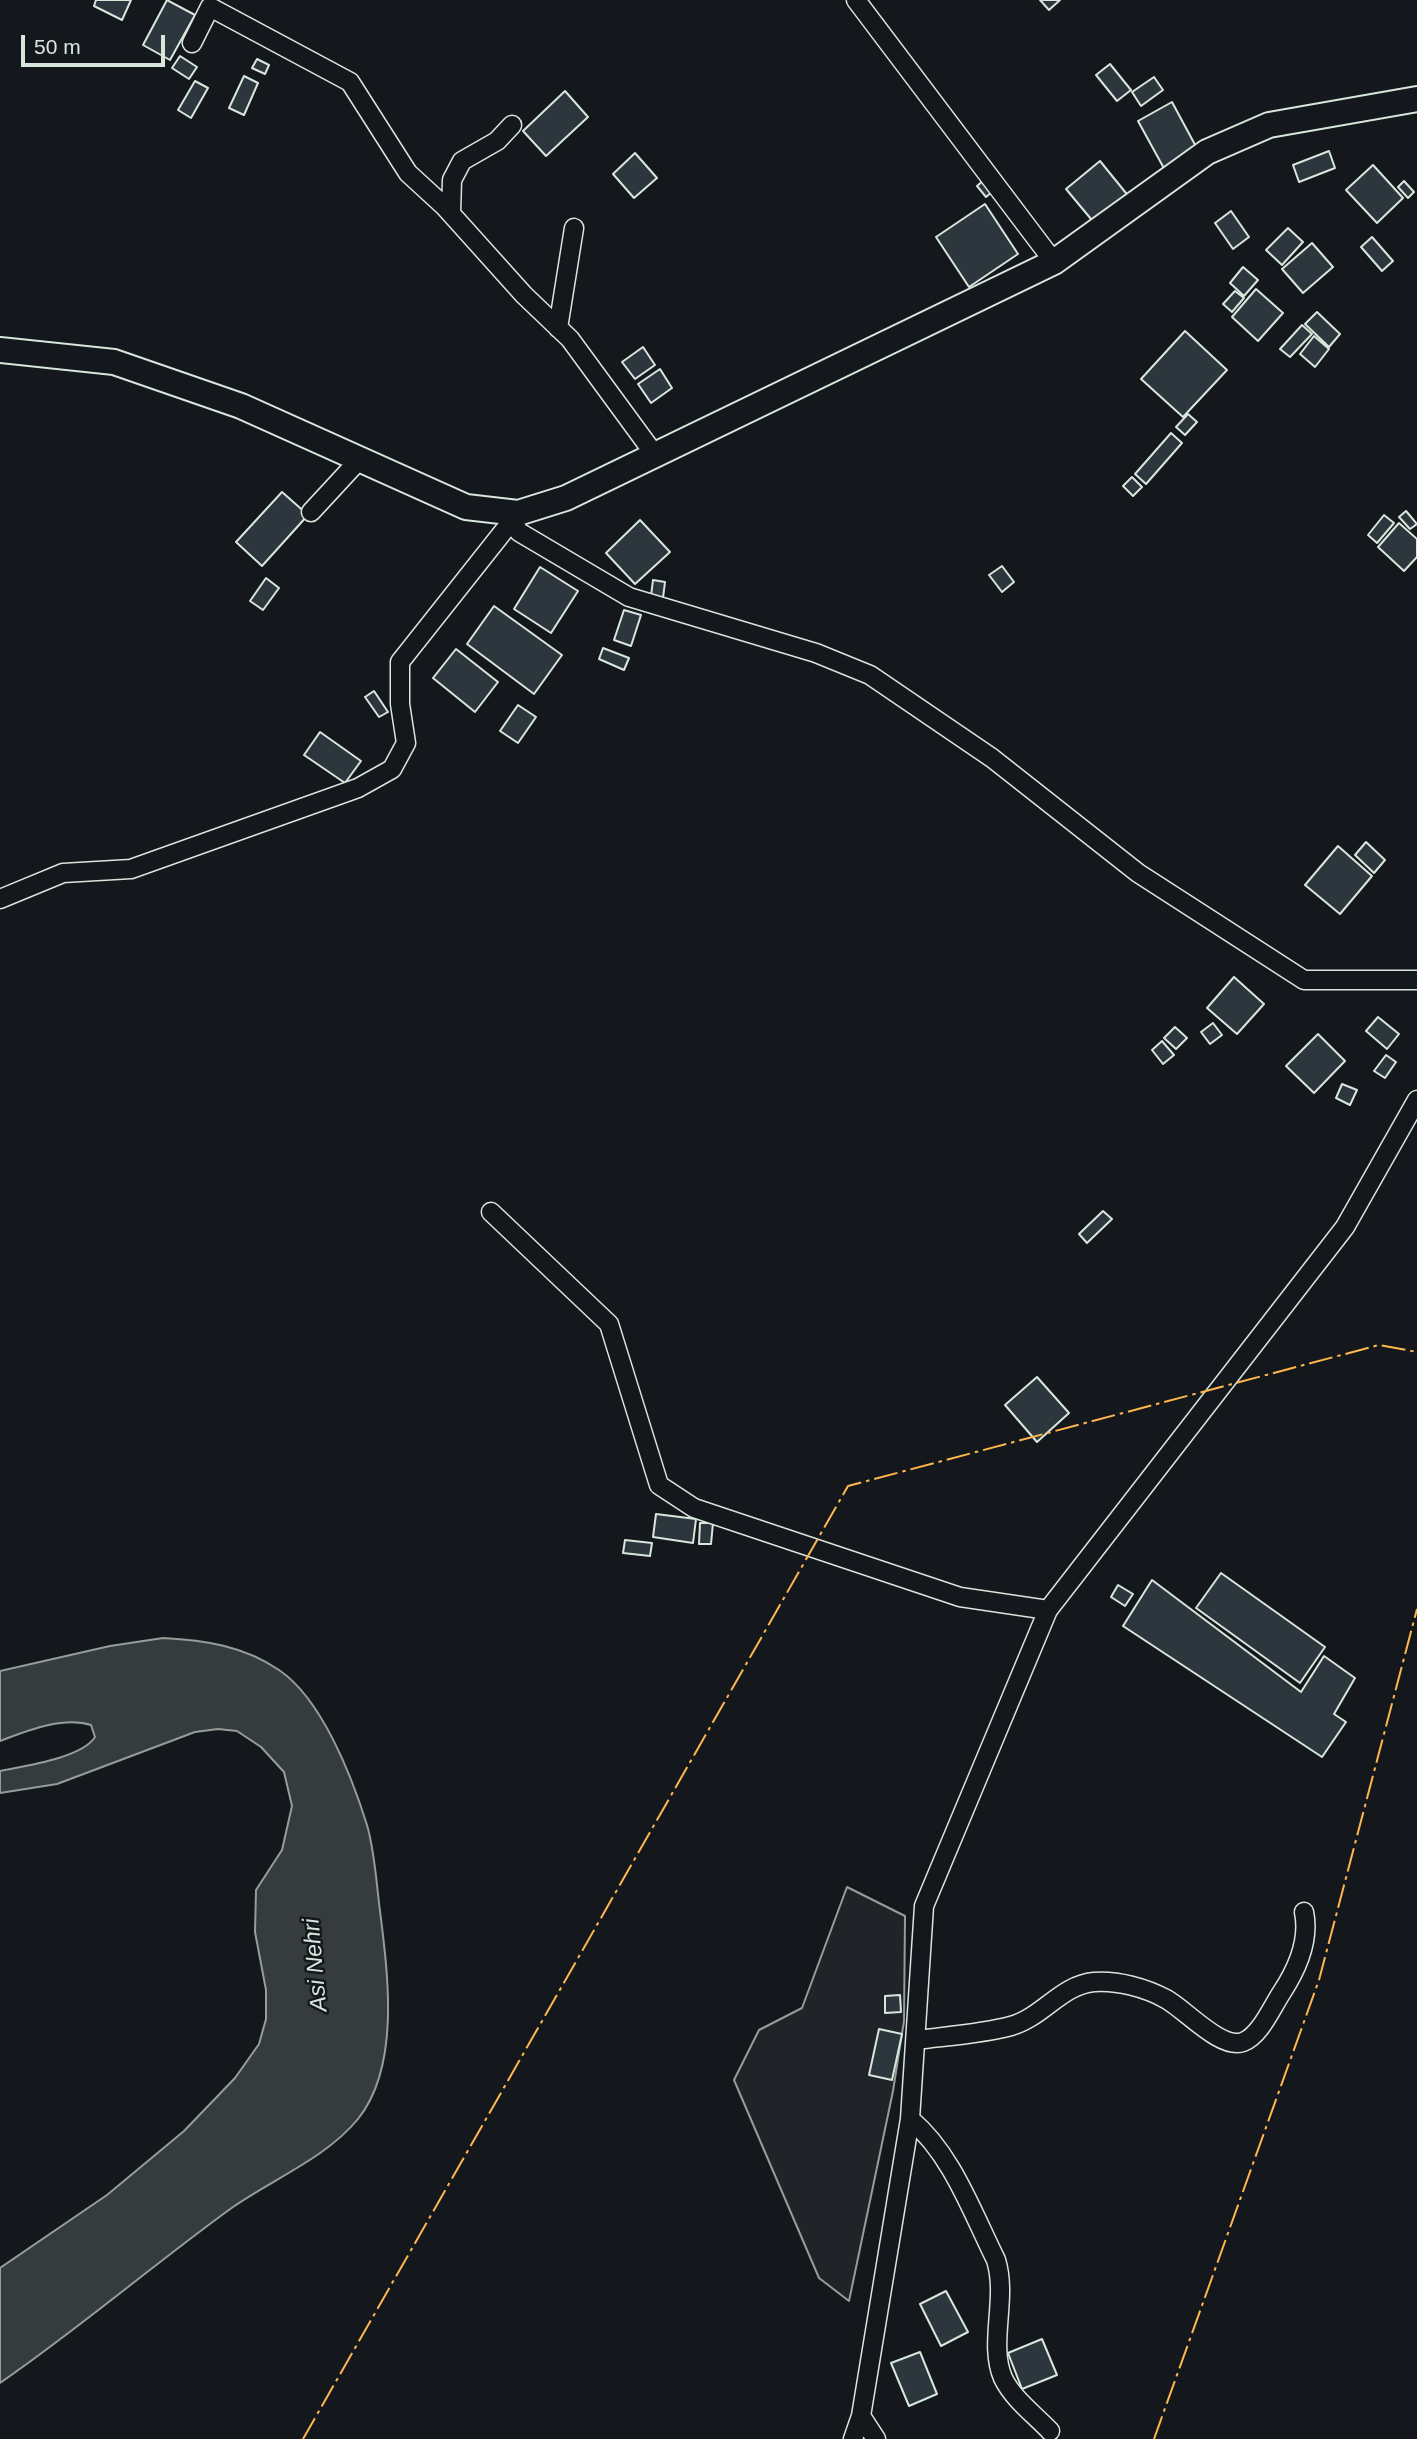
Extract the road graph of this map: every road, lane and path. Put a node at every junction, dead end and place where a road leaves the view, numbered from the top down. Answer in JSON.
{"nodes":[{"id":1,"x":856,"y":0,"type":"edge"},
{"id":2,"x":192,"y":43,"type":"dead end"},
{"id":3,"x":1417,"y":99,"type":"edge"},
{"id":4,"x":512,"y":125,"type":"dead end"},
{"id":5,"x":451,"y":213,"type":"junction"},
{"id":6,"x":574,"y":228,"type":"dead end"},
{"id":7,"x":1054,"y":262,"type":"junction"},
{"id":8,"x":558,"y":328,"type":"junction"},
{"id":9,"x":0,"y":350,"type":"edge"},
{"id":10,"x":655,"y":455,"type":"junction"},
{"id":11,"x":360,"y":458,"type":"junction"},
{"id":12,"x":312,"y":512,"type":"dead end"},
{"id":13,"x":515,"y":517,"type":"junction"},
{"id":14,"x":0,"y":899,"type":"edge"},
{"id":15,"x":1417,"y":980,"type":"edge"},
{"id":16,"x":1417,"y":1100,"type":"edge"},
{"id":17,"x":491,"y":1212,"type":"dead end"},
{"id":18,"x":1048,"y":1610,"type":"junction"},
{"id":19,"x":1304,"y":1912,"type":"dead end"},
{"id":20,"x":916,"y":2040,"type":"junction"},
{"id":21,"x":910,"y":2119,"type":"junction"},
{"id":22,"x":861,"y":2416,"type":"junction"},
{"id":23,"x":1051,"y":2431,"type":"dead end"},
{"id":24,"x":853,"y":2439,"type":"edge"},
{"id":25,"x":876,"y":2439,"type":"edge"}],
"edges":[{"from":1,"to":7,"type":"street"},
{"from":2,"to":5,"type":"street"},
{"from":3,"to":7,"type":"street"},
{"from":4,"to":5,"type":"street"},
{"from":5,"to":8,"type":"street"},
{"from":6,"to":8,"type":"street"},
{"from":7,"to":10,"type":"street"},
{"from":8,"to":10,"type":"street"},
{"from":9,"to":11,"type":"street"},
{"from":10,"to":13,"type":"street"},
{"from":11,"to":12,"type":"street"},
{"from":11,"to":13,"type":"street"},
{"from":13,"to":14,"type":"street"},
{"from":13,"to":15,"type":"street"},
{"from":16,"to":18,"type":"street"},
{"from":17,"to":18,"type":"street"},
{"from":18,"to":20,"type":"street"},
{"from":19,"to":20,"type":"street"},
{"from":20,"to":21,"type":"street"},
{"from":21,"to":22,"type":"street"},
{"from":21,"to":23,"type":"street"},
{"from":22,"to":24,"type":"street"},
{"from":22,"to":25,"type":"street"}]}
